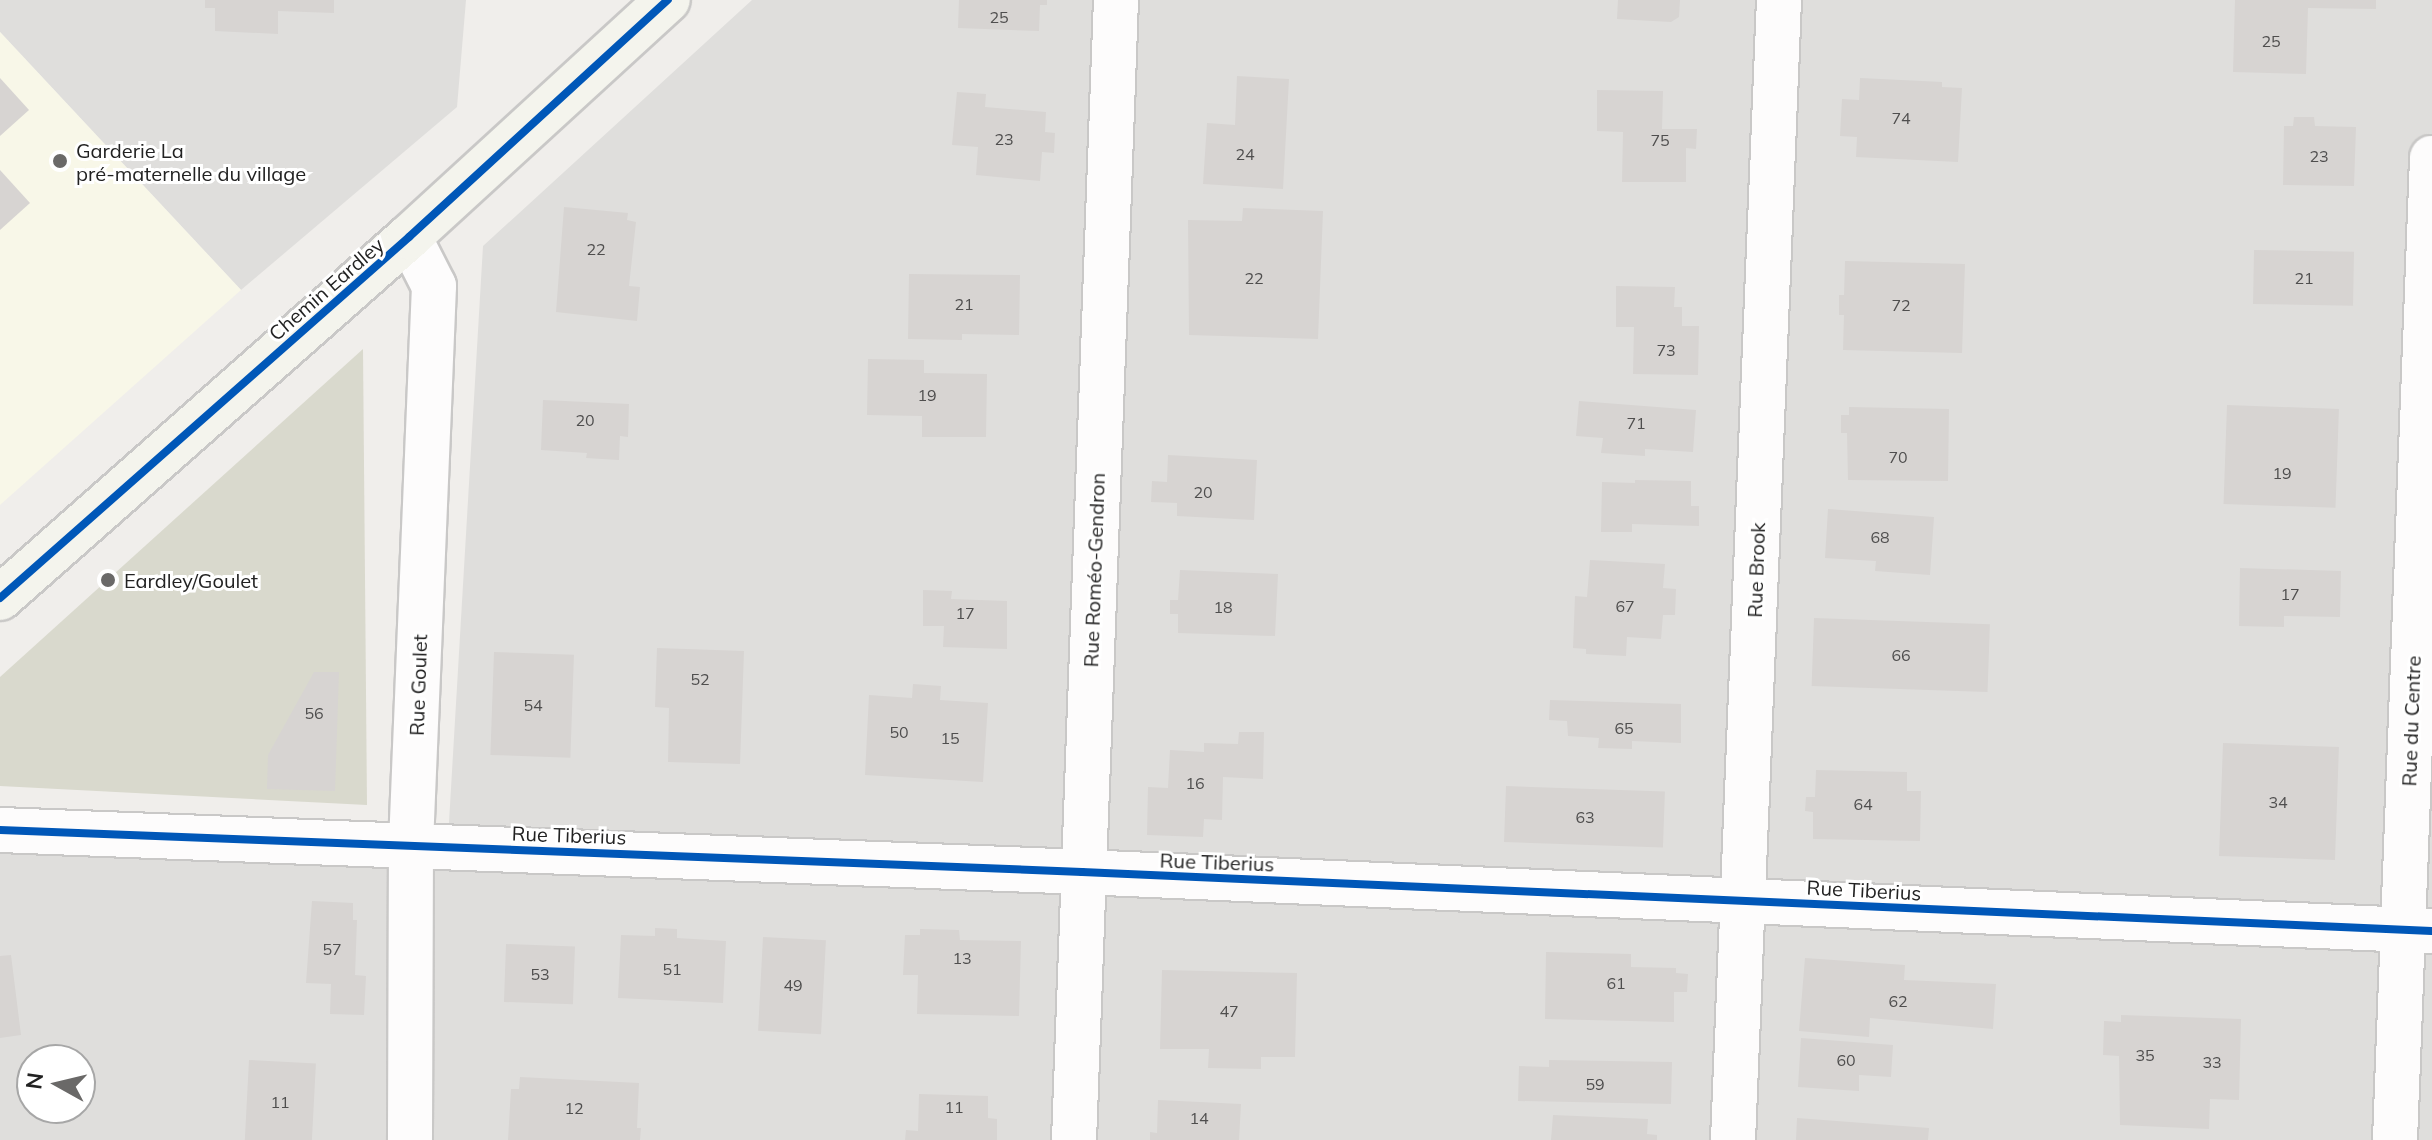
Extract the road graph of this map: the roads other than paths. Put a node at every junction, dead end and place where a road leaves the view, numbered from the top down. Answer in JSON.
{"nodes":[{"id":1,"x":668,"y":0,"type":"edge"},
{"id":2,"x":1116,"y":0,"type":"edge"},
{"id":3,"x":1779,"y":0,"type":"edge"},
{"id":4,"x":2432,"y":158,"type":"edge"},
{"id":5,"x":409,"y":237,"type":"junction"},
{"id":6,"x":0,"y":598,"type":"edge"},
{"id":7,"x":0,"y":830,"type":"edge"},
{"id":8,"x":411,"y":845,"type":"junction"},
{"id":9,"x":1082,"y":872,"type":"junction"},
{"id":10,"x":1743,"y":900,"type":"junction"},
{"id":11,"x":2417,"y":931,"type":"edge"},
{"id":12,"x":410,"y":1140,"type":"edge"},
{"id":13,"x":1074,"y":1140,"type":"edge"},
{"id":14,"x":1733,"y":1140,"type":"edge"},
{"id":15,"x":2395,"y":1140,"type":"edge"}],
"edges":[{"from":1,"to":5,"type":"main road","name":"Chemin Eardley"},
{"from":2,"to":9,"type":"street","name":"Rue Roméo-Gendron"},
{"from":3,"to":10,"type":"street","name":"Rue Brook"},
{"from":4,"to":11,"type":"street","name":"Rue du Centre"},
{"from":5,"to":6,"type":"main road","name":"Chemin Eardley"},
{"from":5,"to":8,"type":"street","name":"Rue Goulet"},
{"from":7,"to":8,"type":"street","name":"Rue Tiberius"},
{"from":8,"to":9,"type":"street","name":"Rue Tiberius"},
{"from":8,"to":12,"type":"street","name":"Rue Goulet"},
{"from":9,"to":10,"type":"street","name":"Rue Tiberius"},
{"from":9,"to":13,"type":"street","name":"Rue Roméo-Gendron"},
{"from":10,"to":11,"type":"street","name":"Rue Tiberius"},
{"from":10,"to":14,"type":"street","name":"Rue Brook"},
{"from":11,"to":15,"type":"street","name":"Rue du Centre"}]}
